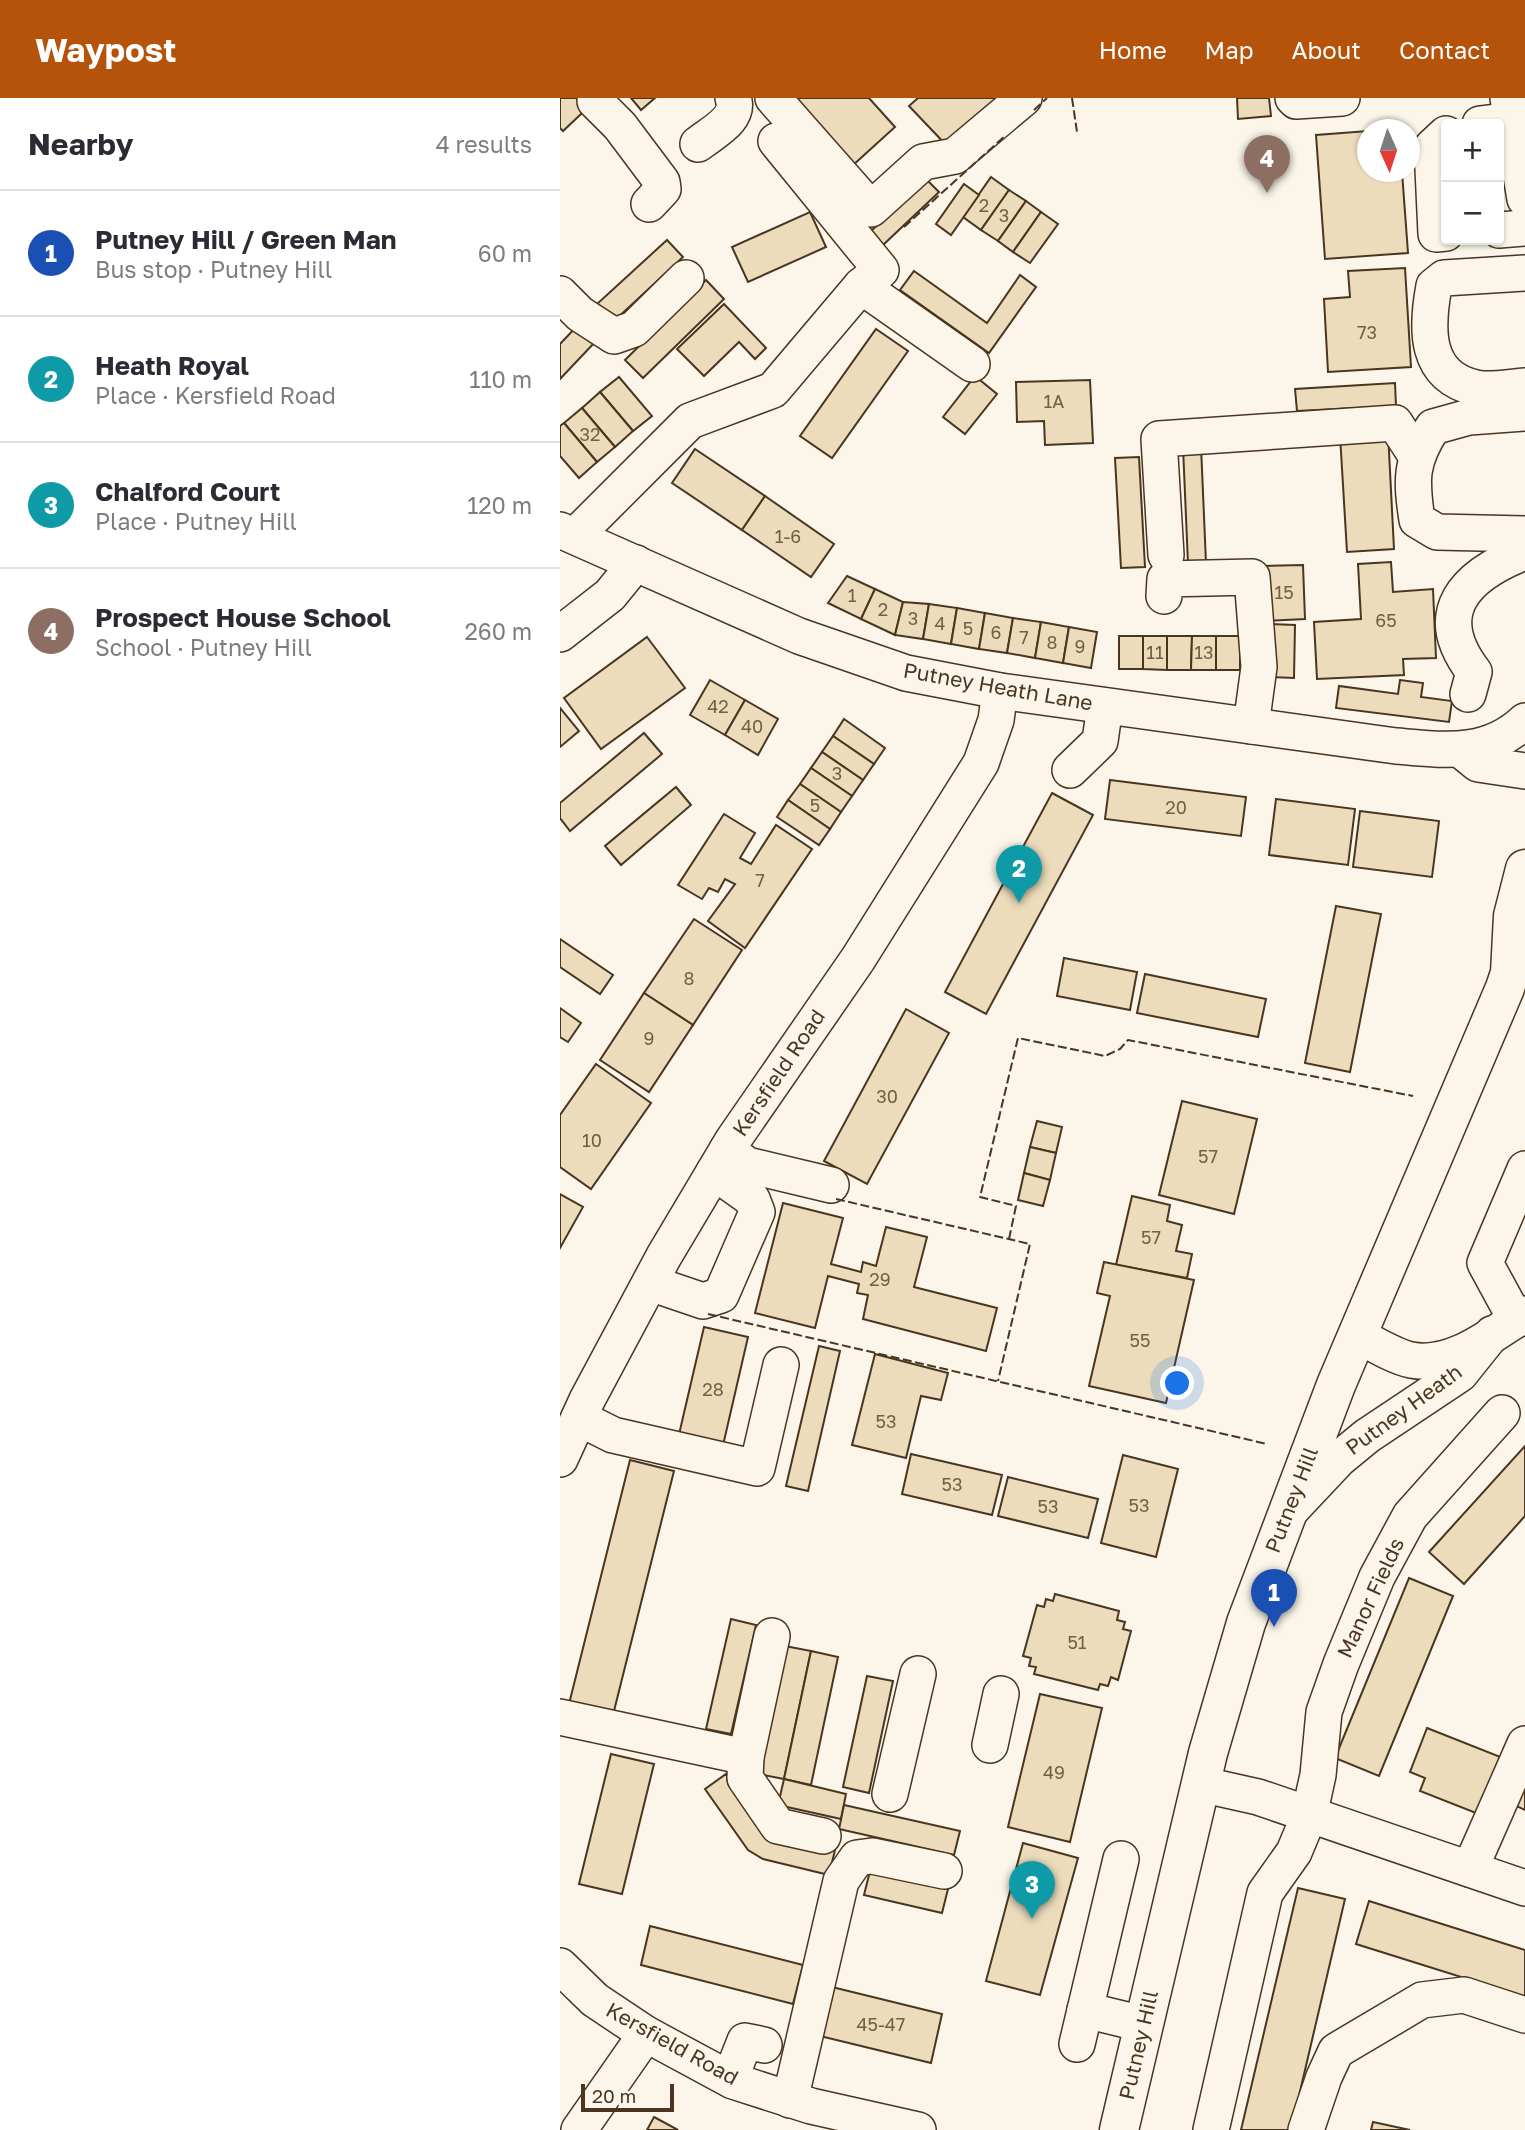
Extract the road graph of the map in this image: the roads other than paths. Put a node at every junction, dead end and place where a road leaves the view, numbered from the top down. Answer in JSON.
{"nodes":[{"id":1,"x":733,"y":98,"type":"edge"},
{"id":2,"x":773,"y":98,"type":"edge"},
{"id":3,"x":1024,"y":98,"type":"edge"},
{"id":4,"x":1293,"y":98,"type":"edge"},
{"id":5,"x":1342,"y":98,"type":"edge"},
{"id":6,"x":595,"y":102,"type":"dead end"},
{"id":7,"x":1500,"y":114,"type":"edge"},
{"id":8,"x":1441,"y":139,"type":"edge"},
{"id":9,"x":776,"y":141,"type":"dead end"},
{"id":10,"x":698,"y":144,"type":"dead end"},
{"id":11,"x":1525,"y":190,"type":"edge"},
{"id":12,"x":1525,"y":199,"type":"edge"},
{"id":13,"x":649,"y":204,"type":"dead end"},
{"id":14,"x":1525,"y":228,"type":"edge"},
{"id":15,"x":1504,"y":230,"type":"edge"},
{"id":16,"x":1441,"y":234,"type":"edge"},
{"id":17,"x":1525,"y":273,"type":"edge"},
{"id":18,"x":686,"y":278,"type":"dead end"},
{"id":19,"x":871,"y":278,"type":"junction"},
{"id":20,"x":561,"y":310,"type":"edge"},
{"id":21,"x":972,"y":364,"type":"dead end"},
{"id":22,"x":1525,"y":386,"type":"edge"},
{"id":23,"x":1525,"y":413,"type":"edge"},
{"id":24,"x":1415,"y":454,"type":"junction"},
{"id":25,"x":567,"y":533,"type":"edge"},
{"id":26,"x":1525,"y":534,"type":"edge"},
{"id":27,"x":1525,"y":552,"type":"edge"},
{"id":28,"x":1167,"y":555,"type":"dead end"},
{"id":29,"x":636,"y":563,"type":"junction"},
{"id":30,"x":1164,"y":596,"type":"dead end"},
{"id":31,"x":560,"y":634,"type":"edge"},
{"id":32,"x":1000,"y":691,"type":"junction"},
{"id":33,"x":1468,"y":694,"type":"dead end"},
{"id":34,"x":1105,"y":706,"type":"junction"},
{"id":35,"x":1525,"y":721,"type":"edge"},
{"id":36,"x":1251,"y":726,"type":"junction"},
{"id":37,"x":1462,"y":751,"type":"junction"},
{"id":38,"x":1070,"y":769,"type":"dead end"},
{"id":39,"x":1525,"y":772,"type":"edge"},
{"id":40,"x":1525,"y":869,"type":"edge"},
{"id":41,"x":1518,"y":965,"type":"edge"},
{"id":42,"x":721,"y":1161,"type":"junction"},
{"id":43,"x":1525,"y":1169,"type":"edge"},
{"id":44,"x":831,"y":1185,"type":"dead end"},
{"id":45,"x":650,"y":1283,"type":"junction"},
{"id":46,"x":1511,"y":1323,"type":"edge"},
{"id":47,"x":1356,"y":1335,"type":"junction"},
{"id":48,"x":781,"y":1365,"type":"dead end"},
{"id":49,"x":1502,"y":1413,"type":"dead end"},
{"id":50,"x":579,"y":1418,"type":"junction"},
{"id":51,"x":560,"y":1458,"type":"edge"},
{"id":52,"x":1286,"y":1515,"type":"junction"},
{"id":53,"x":772,"y":1636,"type":"dead end"},
{"id":54,"x":918,"y":1674,"type":"dead end"},
{"id":55,"x":1001,"y":1694,"type":"dead end"},
{"id":56,"x":561,"y":1724,"type":"edge"},
{"id":57,"x":1525,"y":1744,"type":"edge"},
{"id":58,"x":990,"y":1745,"type":"dead end"},
{"id":59,"x":746,"y":1757,"type":"junction"},
{"id":60,"x":1200,"y":1784,"type":"junction"},
{"id":61,"x":890,"y":1794,"type":"dead end"},
{"id":62,"x":1309,"y":1816,"type":"junction"},
{"id":63,"x":823,"y":1836,"type":"dead end"},
{"id":64,"x":1121,"y":1859,"type":"dead end"},
{"id":65,"x":1470,"y":1869,"type":"junction"},
{"id":66,"x":944,"y":1871,"type":"dead end"},
{"id":67,"x":1525,"y":1888,"type":"edge"},
{"id":68,"x":560,"y":1966,"type":"edge"},
{"id":69,"x":1085,"y":2010,"type":"junction"},
{"id":70,"x":1525,"y":2015,"type":"edge"},
{"id":71,"x":1143,"y":2024,"type":"junction"},
{"id":72,"x":646,"y":2034,"type":"junction"},
{"id":73,"x":1077,"y":2044,"type":"dead end"},
{"id":74,"x":764,"y":2045,"type":"dead end"},
{"id":75,"x":730,"y":2079,"type":"junction"},
{"id":76,"x":802,"y":2112,"type":"edge"},
{"id":77,"x":579,"y":2130,"type":"edge"},
{"id":78,"x":918,"y":2130,"type":"edge"},
{"id":79,"x":1119,"y":2130,"type":"edge"},
{"id":80,"x":1211,"y":2130,"type":"edge"},
{"id":81,"x":1306,"y":2130,"type":"edge"}],
"edges":[{"from":1,"to":10,"type":"street"},
{"from":2,"to":3,"type":"street"},
{"from":4,"to":5,"type":"street"},
{"from":6,"to":13,"type":"street"},
{"from":7,"to":11,"type":"street"},
{"from":8,"to":16,"type":"street"},
{"from":9,"to":19,"type":"street"},
{"from":11,"to":12,"type":"street"},
{"from":14,"to":15,"type":"street"},
{"from":17,"to":22,"type":"street"},
{"from":18,"to":20,"type":"street"},
{"from":19,"to":21,"type":"street"},
{"from":19,"to":25,"type":"street"},
{"from":23,"to":24,"type":"street"},
{"from":24,"to":26,"type":"street"},
{"from":24,"to":28,"type":"street"},
{"from":25,"to":29,"type":"street","name":"Putney Heath Lane"},
{"from":27,"to":33,"type":"street"},
{"from":29,"to":31,"type":"street"},
{"from":29,"to":32,"type":"street","name":"Putney Heath Lane"},
{"from":30,"to":36,"type":"street"},
{"from":32,"to":34,"type":"street","name":"Putney Heath Lane"},
{"from":32,"to":42,"type":"street","name":"Kersfield Road"},
{"from":34,"to":36,"type":"street","name":"Putney Heath Lane"},
{"from":34,"to":38,"type":"street"},
{"from":35,"to":37,"type":"street","name":"Putney Heath Lane"},
{"from":36,"to":37,"type":"street","name":"Putney Heath Lane"},
{"from":37,"to":39,"type":"street","name":"Putney Heath Lane"},
{"from":40,"to":41,"type":"main road","name":"Putney Hill"},
{"from":41,"to":47,"type":"main road","name":"Putney Hill"},
{"from":42,"to":44,"type":"street"},
{"from":42,"to":45,"type":"street","name":"Kersfield Road"},
{"from":42,"to":45,"type":"street"},
{"from":43,"to":46,"type":"street"},
{"from":45,"to":50,"type":"street","name":"Kersfield Road"},
{"from":46,"to":47,"type":"street","name":"Putney Heath"},
{"from":46,"to":52,"type":"street","name":"Putney Heath"},
{"from":47,"to":52,"type":"main road","name":"Putney Hill"},
{"from":48,"to":50,"type":"street"},
{"from":49,"to":62,"type":"street","name":"Manor Fields"},
{"from":50,"to":51,"type":"street","name":"Kersfield Road"},
{"from":52,"to":60,"type":"main road","name":"Putney Hill"},
{"from":53,"to":59,"type":"street"},
{"from":54,"to":61,"type":"street"},
{"from":55,"to":58,"type":"street"},
{"from":56,"to":59,"type":"street"},
{"from":57,"to":65,"type":"street"},
{"from":59,"to":63,"type":"street"},
{"from":60,"to":62,"type":"street"},
{"from":60,"to":71,"type":"main road","name":"Putney Hill"},
{"from":62,"to":65,"type":"street"},
{"from":62,"to":80,"type":"street","name":"Manor Fields"},
{"from":64,"to":69,"type":"street"},
{"from":65,"to":67,"type":"street"},
{"from":66,"to":76,"type":"street"},
{"from":68,"to":72,"type":"street","name":"Kersfield Road"},
{"from":69,"to":71,"type":"street"},
{"from":69,"to":73,"type":"street"},
{"from":70,"to":81,"type":"street"},
{"from":71,"to":79,"type":"main road","name":"Putney Hill"},
{"from":72,"to":75,"type":"street","name":"Kersfield Road"},
{"from":72,"to":77,"type":"street"},
{"from":74,"to":75,"type":"street"},
{"from":75,"to":76,"type":"street","name":"Kersfield Road"},
{"from":76,"to":78,"type":"street","name":"Kersfield Road"}]}
